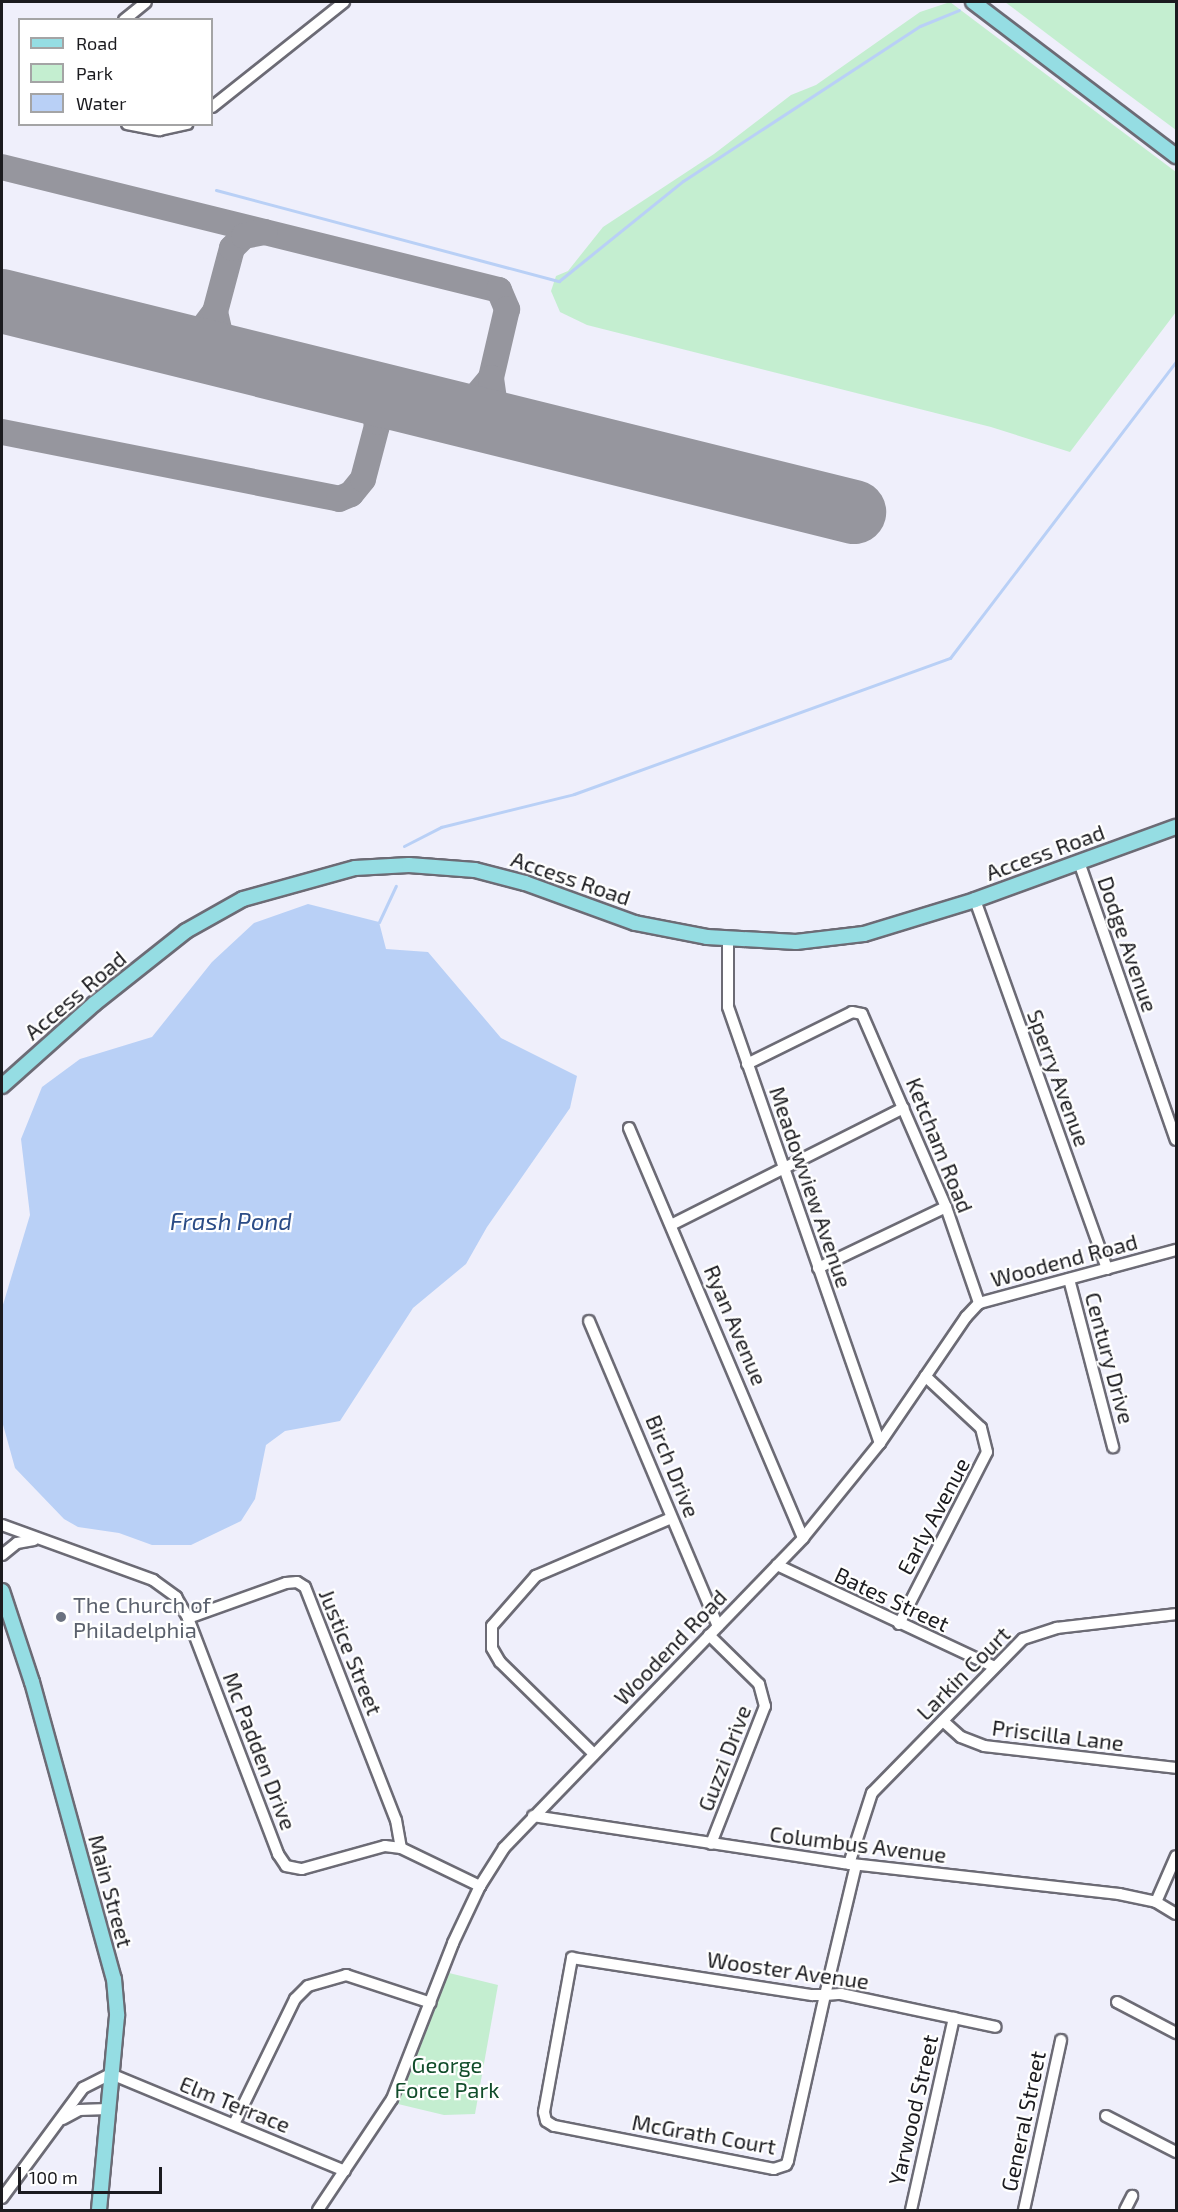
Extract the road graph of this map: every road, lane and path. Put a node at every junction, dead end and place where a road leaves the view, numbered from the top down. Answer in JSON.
{"nodes":[{"id":1,"x":146,"y":2,"type":"edge"},
{"id":2,"x":344,"y":2,"type":"edge"},
{"id":3,"x":973,"y":2,"type":"edge"},
{"id":4,"x":126,"y":18,"type":"edge"},
{"id":5,"x":213,"y":106,"type":"edge"},
{"id":6,"x":138,"y":126,"type":"edge"},
{"id":7,"x":178,"y":126,"type":"edge"},
{"id":8,"x":1176,"y":156,"type":"edge"},
{"id":9,"x":1176,"y":827,"type":"edge"},
{"id":10,"x":1079,"y":862,"type":"junction"},
{"id":11,"x":975,"y":900,"type":"junction"},
{"id":12,"x":728,"y":939,"type":"junction"},
{"id":13,"x":747,"y":1064,"type":"junction"},
{"id":14,"x":2,"y":1086,"type":"edge"},
{"id":15,"x":904,"y":1108,"type":"junction"},
{"id":16,"x":629,"y":1128,"type":"dead end"},
{"id":17,"x":1176,"y":1140,"type":"edge"},
{"id":18,"x":784,"y":1168,"type":"junction"},
{"id":19,"x":946,"y":1207,"type":"junction"},
{"id":20,"x":673,"y":1224,"type":"junction"},
{"id":21,"x":1176,"y":1250,"type":"edge"},
{"id":22,"x":818,"y":1268,"type":"junction"},
{"id":23,"x":1107,"y":1269,"type":"junction"},
{"id":24,"x":1069,"y":1279,"type":"junction"},
{"id":25,"x":979,"y":1303,"type":"junction"},
{"id":26,"x":589,"y":1321,"type":"dead end"},
{"id":27,"x":925,"y":1377,"type":"junction"},
{"id":28,"x":880,"y":1443,"type":"junction"},
{"id":29,"x":1113,"y":1447,"type":"dead end"},
{"id":30,"x":671,"y":1518,"type":"junction"},
{"id":31,"x":2,"y":1525,"type":"edge"},
{"id":32,"x":803,"y":1538,"type":"junction"},
{"id":33,"x":38,"y":1539,"type":"junction"},
{"id":34,"x":2,"y":1555,"type":"edge"},
{"id":35,"x":777,"y":1565,"type":"junction"},
{"id":36,"x":2,"y":1591,"type":"edge"},
{"id":37,"x":1176,"y":1614,"type":"edge"},
{"id":38,"x":188,"y":1618,"type":"junction"},
{"id":39,"x":899,"y":1624,"type":"junction"},
{"id":40,"x":718,"y":1626,"type":"junction"},
{"id":41,"x":710,"y":1635,"type":"junction"},
{"id":42,"x":993,"y":1666,"type":"junction"},
{"id":43,"x":943,"y":1721,"type":"junction"},
{"id":44,"x":593,"y":1753,"type":"junction"},
{"id":45,"x":1176,"y":1768,"type":"edge"},
{"id":46,"x":533,"y":1816,"type":"junction"},
{"id":47,"x":711,"y":1844,"type":"junction"},
{"id":48,"x":401,"y":1848,"type":"junction"},
{"id":49,"x":1176,"y":1856,"type":"edge"},
{"id":50,"x":852,"y":1864,"type":"junction"},
{"id":51,"x":480,"y":1886,"type":"junction"},
{"id":52,"x":1156,"y":1902,"type":"junction"},
{"id":53,"x":1176,"y":1914,"type":"edge"},
{"id":54,"x":572,"y":1958,"type":"joint"},
{"id":55,"x":825,"y":1995,"type":"junction"},
{"id":56,"x":430,"y":2002,"type":"junction"},
{"id":57,"x":1117,"y":2002,"type":"dead end"},
{"id":58,"x":954,"y":2018,"type":"junction"},
{"id":59,"x":996,"y":2026,"type":"dead end"},
{"id":60,"x":1176,"y":2033,"type":"edge"},
{"id":61,"x":1060,"y":2040,"type":"dead end"},
{"id":62,"x":111,"y":2074,"type":"junction"},
{"id":63,"x":108,"y":2109,"type":"junction"},
{"id":64,"x":1106,"y":2116,"type":"dead end"},
{"id":65,"x":63,"y":2119,"type":"junction"},
{"id":66,"x":234,"y":2124,"type":"junction"},
{"id":67,"x":1176,"y":2152,"type":"edge"},
{"id":68,"x":345,"y":2171,"type":"junction"},
{"id":69,"x":1132,"y":2196,"type":"dead end"},
{"id":70,"x":2,"y":2198,"type":"edge"},
{"id":71,"x":99,"y":2211,"type":"edge"},
{"id":72,"x":318,"y":2211,"type":"edge"},
{"id":73,"x":911,"y":2211,"type":"edge"},
{"id":74,"x":1024,"y":2211,"type":"edge"},
{"id":75,"x":1125,"y":2211,"type":"edge"}],
"edges":[{"from":1,"to":4,"type":"street"},
{"from":2,"to":5,"type":"street"},
{"from":3,"to":8,"type":"main road"},
{"from":6,"to":7,"type":"street"},
{"from":9,"to":10,"type":"main road","name":"Access Road"},
{"from":10,"to":11,"type":"main road","name":"Access Road"},
{"from":10,"to":17,"type":"street","name":"Dodge Avenue"},
{"from":11,"to":12,"type":"main road","name":"Access Road"},
{"from":11,"to":23,"type":"street","name":"Sperry Avenue"},
{"from":12,"to":13,"type":"street","name":"Meadowview Avenue"},
{"from":12,"to":14,"type":"main road","name":"Access Road"},
{"from":13,"to":15,"type":"street","name":"Ketcham Road"},
{"from":13,"to":18,"type":"street","name":"Meadowview Avenue"},
{"from":15,"to":18,"type":"street"},
{"from":15,"to":19,"type":"street","name":"Ketcham Road"},
{"from":16,"to":20,"type":"street","name":"Ryan Avenue"},
{"from":18,"to":20,"type":"street"},
{"from":18,"to":22,"type":"street","name":"Meadowview Avenue"},
{"from":19,"to":22,"type":"street"},
{"from":19,"to":25,"type":"street","name":"Ketcham Road"},
{"from":20,"to":32,"type":"street","name":"Ryan Avenue"},
{"from":21,"to":23,"type":"street","name":"Woodend Road"},
{"from":22,"to":28,"type":"street","name":"Meadowview Avenue"},
{"from":23,"to":24,"type":"street","name":"Woodend Road"},
{"from":24,"to":25,"type":"street","name":"Woodend Road"},
{"from":24,"to":29,"type":"street","name":"Century Drive"},
{"from":25,"to":27,"type":"street","name":"Woodend Road"},
{"from":26,"to":30,"type":"street","name":"Birch Drive"},
{"from":27,"to":28,"type":"street","name":"Woodend Road"},
{"from":27,"to":39,"type":"street","name":"Early Avenue"},
{"from":28,"to":32,"type":"street","name":"Woodend Road"},
{"from":30,"to":40,"type":"street","name":"Birch Drive"},
{"from":30,"to":44,"type":"street"},
{"from":31,"to":33,"type":"street","name":"Mc Padden Drive"},
{"from":32,"to":35,"type":"street","name":"Woodend Road"},
{"from":33,"to":34,"type":"street"},
{"from":33,"to":38,"type":"street","name":"Mc Padden Drive"},
{"from":35,"to":39,"type":"street","name":"Bates Street"},
{"from":35,"to":40,"type":"street","name":"Woodend Road"},
{"from":36,"to":62,"type":"main road","name":"Main Street"},
{"from":37,"to":42,"type":"street","name":"Larkin Court"},
{"from":38,"to":48,"type":"street","name":"Mc Padden Drive"},
{"from":38,"to":48,"type":"street","name":"Justice Street"},
{"from":39,"to":42,"type":"street","name":"Bates Street"},
{"from":40,"to":41,"type":"street","name":"Woodend Road"},
{"from":41,"to":44,"type":"street","name":"Woodend Road"},
{"from":41,"to":47,"type":"street","name":"Guzzi Drive"},
{"from":42,"to":43,"type":"street","name":"Larkin Court"},
{"from":43,"to":45,"type":"street","name":"Priscilla Lane"},
{"from":43,"to":50,"type":"street","name":"Larkin Court"},
{"from":44,"to":46,"type":"street","name":"Woodend Road"},
{"from":46,"to":47,"type":"street","name":"Columbus Avenue"},
{"from":46,"to":51,"type":"street","name":"Woodend Road"},
{"from":47,"to":50,"type":"street","name":"Columbus Avenue"},
{"from":48,"to":51,"type":"street","name":"Mc Padden Drive"},
{"from":49,"to":52,"type":"street"},
{"from":50,"to":52,"type":"street","name":"Columbus Avenue"},
{"from":50,"to":55,"type":"street","name":"McGrath Court"},
{"from":51,"to":56,"type":"street","name":"Woodend Road"},
{"from":52,"to":53,"type":"street","name":"Columbus Avenue"},
{"from":54,"to":55,"type":"street","name":"Wooster Avenue"},
{"from":54,"to":55,"type":"street","name":"McGrath Court"},
{"from":55,"to":58,"type":"street","name":"Wooster Avenue"},
{"from":56,"to":66,"type":"street"},
{"from":56,"to":68,"type":"street","name":"Woodend Road"},
{"from":57,"to":60,"type":"street"},
{"from":58,"to":59,"type":"street","name":"Wooster Avenue"},
{"from":58,"to":73,"type":"street","name":"Yarwood Street"},
{"from":61,"to":74,"type":"street","name":"General Street"},
{"from":62,"to":63,"type":"main road","name":"Main Street"},
{"from":62,"to":65,"type":"street"},
{"from":62,"to":66,"type":"street","name":"Elm Terrace"},
{"from":63,"to":65,"type":"street"},
{"from":63,"to":71,"type":"main road","name":"Main Street"},
{"from":64,"to":67,"type":"street"},
{"from":65,"to":70,"type":"street"},
{"from":66,"to":68,"type":"street","name":"Elm Terrace"},
{"from":68,"to":72,"type":"street","name":"Woodend Road"},
{"from":69,"to":75,"type":"street"}]}
